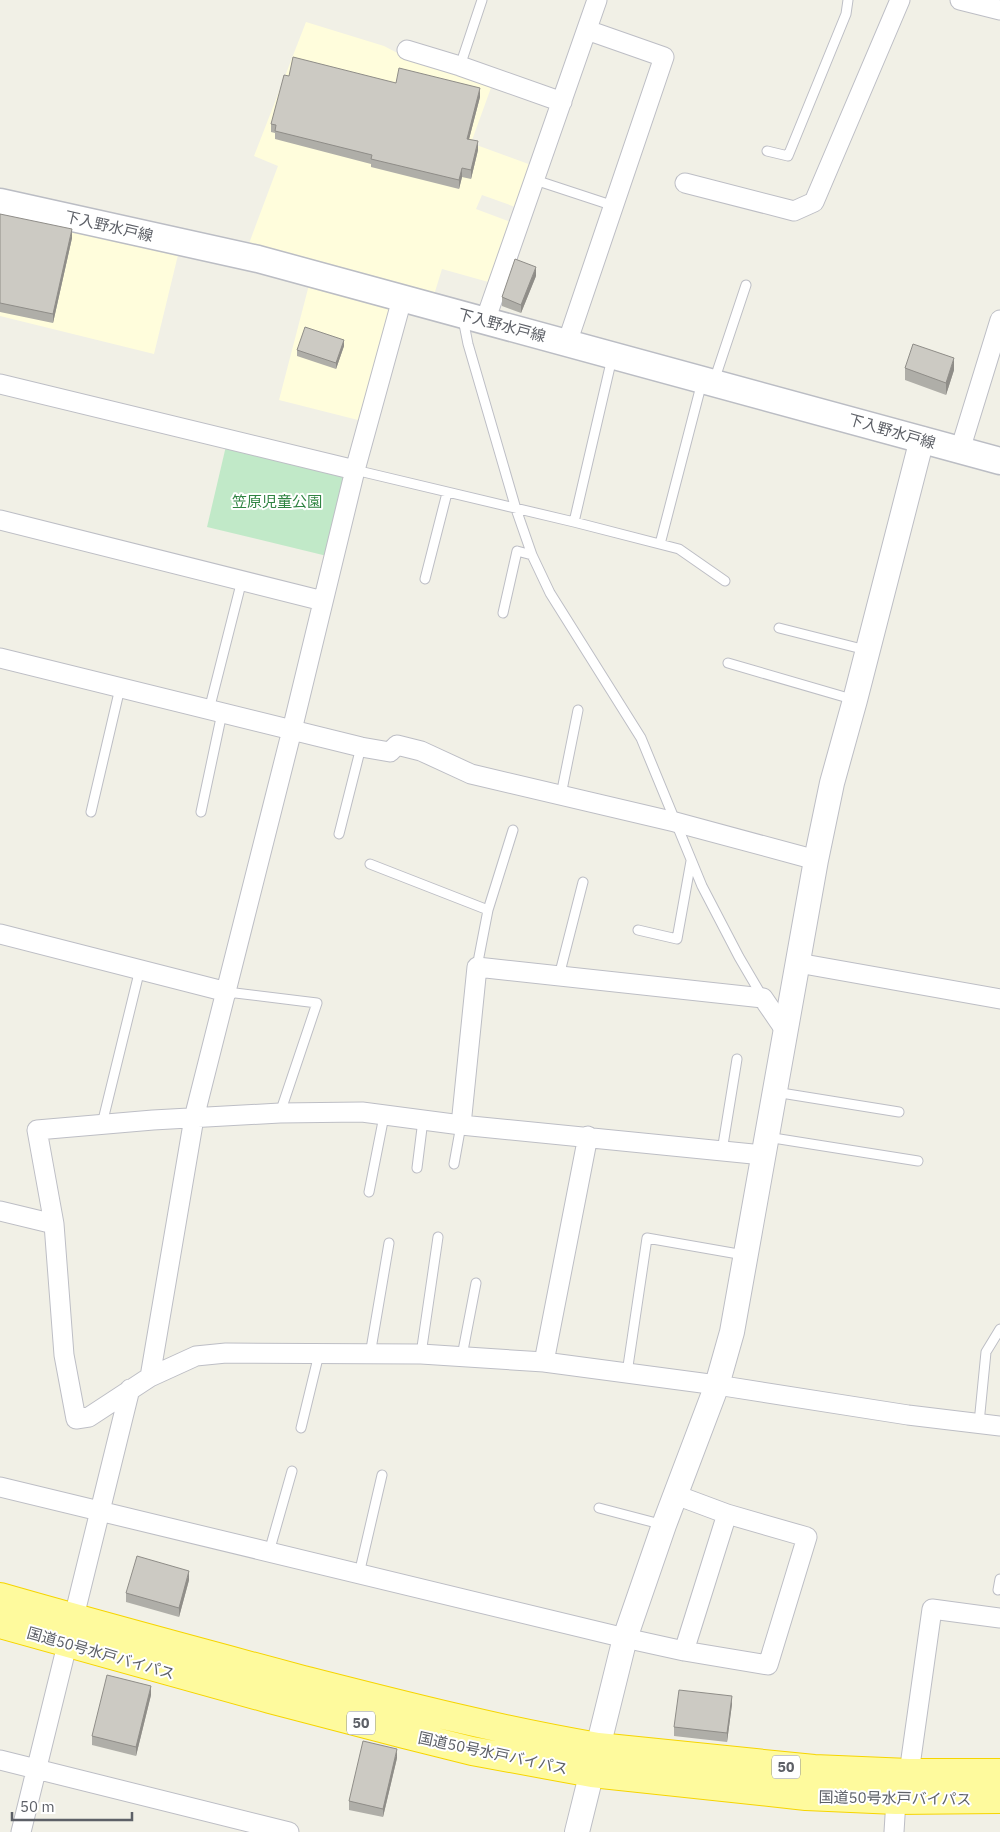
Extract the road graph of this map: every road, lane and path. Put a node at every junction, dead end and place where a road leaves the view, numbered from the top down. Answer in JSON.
{"nodes":[{"id":1,"x":482,"y":0,"type":"edge"},
{"id":2,"x":597,"y":0,"type":"edge"},
{"id":3,"x":848,"y":0,"type":"edge"},
{"id":4,"x":900,"y":0,"type":"edge"},
{"id":5,"x":960,"y":0,"type":"edge"},
{"id":6,"x":1000,"y":10,"type":"edge"},
{"id":7,"x":588,"y":30,"type":"junction"},
{"id":8,"x":407,"y":50,"type":"dead end"},
{"id":9,"x":460,"y":66,"type":"junction"},
{"id":10,"x":562,"y":102,"type":"junction"},
{"id":11,"x":767,"y":151,"type":"dead end"},
{"id":12,"x":535,"y":180,"type":"junction"},
{"id":13,"x":685,"y":183,"type":"dead end"},
{"id":14,"x":0,"y":202,"type":"edge"},
{"id":15,"x":614,"y":206,"type":"junction"},
{"id":16,"x":746,"y":284,"type":"dead end"},
{"id":17,"x":402,"y":299,"type":"junction"},
{"id":18,"x":474,"y":318,"type":"junction"},
{"id":19,"x":1000,"y":320,"type":"edge"},
{"id":20,"x":567,"y":343,"type":"junction"},
{"id":21,"x":613,"y":355,"type":"junction"},
{"id":22,"x":708,"y":381,"type":"junction"},
{"id":23,"x":0,"y":384,"type":"edge"},
{"id":24,"x":922,"y":439,"type":"junction"},
{"id":25,"x":960,"y":450,"type":"junction"},
{"id":26,"x":1000,"y":461,"type":"edge"},
{"id":27,"x":355,"y":470,"type":"junction"},
{"id":28,"x":447,"y":493,"type":"junction"},
{"id":29,"x":516,"y":509,"type":"junction"},
{"id":30,"x":0,"y":520,"type":"edge"},
{"id":31,"x":574,"y":522,"type":"junction"},
{"id":32,"x":660,"y":544,"type":"junction"},
{"id":33,"x":532,"y":555,"type":"junction"},
{"id":34,"x":425,"y":579,"type":"dead end"},
{"id":35,"x":242,"y":580,"type":"junction"},
{"id":36,"x":724,"y":581,"type":"dead end"},
{"id":37,"x":323,"y":601,"type":"junction"},
{"id":38,"x":503,"y":613,"type":"dead end"},
{"id":39,"x":779,"y":628,"type":"dead end"},
{"id":40,"x":868,"y":650,"type":"junction"},
{"id":41,"x":0,"y":658,"type":"edge"},
{"id":42,"x":728,"y":663,"type":"dead end"},
{"id":43,"x":120,"y":688,"type":"junction"},
{"id":44,"x":855,"y":700,"type":"junction"},
{"id":45,"x":578,"y":710,"type":"dead end"},
{"id":46,"x":216,"y":711,"type":"junction"},
{"id":47,"x":292,"y":730,"type":"junction"},
{"id":48,"x":361,"y":747,"type":"junction"},
{"id":49,"x":561,"y":795,"type":"junction"},
{"id":50,"x":91,"y":812,"type":"dead end"},
{"id":51,"x":201,"y":812,"type":"dead end"},
{"id":52,"x":675,"y":822,"type":"junction"},
{"id":53,"x":514,"y":830,"type":"dead end"},
{"id":54,"x":338,"y":834,"type":"dead end"},
{"id":55,"x":816,"y":860,"type":"junction"},
{"id":56,"x":692,"y":861,"type":"junction"},
{"id":57,"x":370,"y":864,"type":"dead end"},
{"id":58,"x":582,"y":882,"type":"dead end"},
{"id":59,"x":488,"y":910,"type":"junction"},
{"id":60,"x":638,"y":930,"type":"dead end"},
{"id":61,"x":0,"y":934,"type":"edge"},
{"id":62,"x":798,"y":963,"type":"junction"},
{"id":63,"x":477,"y":967,"type":"junction"},
{"id":64,"x":140,"y":969,"type":"junction"},
{"id":65,"x":559,"y":976,"type":"junction"},
{"id":66,"x":227,"y":992,"type":"junction"},
{"id":67,"x":763,"y":998,"type":"junction"},
{"id":68,"x":1000,"y":999,"type":"edge"},
{"id":69,"x":785,"y":1030,"type":"junction"},
{"id":70,"x":736,"y":1059,"type":"dead end"},
{"id":71,"x":775,"y":1092,"type":"junction"},
{"id":72,"x":899,"y":1112,"type":"dead end"},
{"id":73,"x":280,"y":1114,"type":"junction"},
{"id":74,"x":384,"y":1116,"type":"junction"},
{"id":75,"x":194,"y":1118,"type":"junction"},
{"id":76,"x":423,"y":1119,"type":"junction"},
{"id":77,"x":102,"y":1124,"type":"junction"},
{"id":78,"x":461,"y":1125,"type":"junction"},
{"id":79,"x":588,"y":1136,"type":"junction"},
{"id":80,"x":765,"y":1146,"type":"junction"},
{"id":81,"x":722,"y":1151,"type":"junction"},
{"id":82,"x":918,"y":1161,"type":"dead end"},
{"id":83,"x":454,"y":1164,"type":"dead end"},
{"id":84,"x":417,"y":1168,"type":"dead end"},
{"id":85,"x":369,"y":1192,"type":"dead end"},
{"id":86,"x":0,"y":1211,"type":"edge"},
{"id":87,"x":54,"y":1224,"type":"junction"},
{"id":88,"x":438,"y":1237,"type":"dead end"},
{"id":89,"x":389,"y":1243,"type":"dead end"},
{"id":90,"x":746,"y":1256,"type":"junction"},
{"id":91,"x":476,"y":1283,"type":"dead end"},
{"id":92,"x":1000,"y":1329,"type":"edge"},
{"id":93,"x":319,"y":1354,"type":"junction"},
{"id":94,"x":421,"y":1354,"type":"junction"},
{"id":95,"x":370,"y":1355,"type":"junction"},
{"id":96,"x":462,"y":1356,"type":"junction"},
{"id":97,"x":544,"y":1362,"type":"junction"},
{"id":98,"x":627,"y":1374,"type":"junction"},
{"id":99,"x":150,"y":1377,"type":"junction"},
{"id":100,"x":717,"y":1385,"type":"junction"},
{"id":101,"x":130,"y":1389,"type":"junction"},
{"id":102,"x":979,"y":1423,"type":"junction"},
{"id":103,"x":1000,"y":1426,"type":"edge"},
{"id":104,"x":301,"y":1428,"type":"dead end"},
{"id":105,"x":292,"y":1471,"type":"dead end"},
{"id":106,"x":382,"y":1475,"type":"dead end"},
{"id":107,"x":0,"y":1487,"type":"edge"},
{"id":108,"x":676,"y":1496,"type":"junction"},
{"id":109,"x":599,"y":1508,"type":"dead end"},
{"id":110,"x":99,"y":1511,"type":"junction"},
{"id":111,"x":727,"y":1514,"type":"junction"},
{"id":112,"x":664,"y":1525,"type":"junction"},
{"id":113,"x":269,"y":1552,"type":"junction"},
{"id":114,"x":359,"y":1574,"type":"junction"},
{"id":115,"x":1000,"y":1579,"type":"edge"},
{"id":116,"x":998,"y":1590,"type":"dead end"},
{"id":117,"x":0,"y":1597,"type":"edge"},
{"id":118,"x":1000,"y":1618,"type":"edge"},
{"id":119,"x":0,"y":1624,"type":"edge"},
{"id":120,"x":71,"y":1630,"type":"junction"},
{"id":121,"x":625,"y":1638,"type":"junction"},
{"id":122,"x":684,"y":1651,"type":"junction"},
{"id":123,"x":598,"y":1747,"type":"junction"},
{"id":124,"x":0,"y":1760,"type":"edge"},
{"id":125,"x":36,"y":1769,"type":"junction"},
{"id":126,"x":592,"y":1773,"type":"junction"},
{"id":127,"x":909,"y":1773,"type":"junction"},
{"id":128,"x":1000,"y":1773,"type":"edge"},
{"id":129,"x":1000,"y":1799,"type":"edge"},
{"id":130,"x":896,"y":1800,"type":"junction"},
{"id":131,"x":21,"y":1832,"type":"edge"},
{"id":132,"x":290,"y":1832,"type":"edge"},
{"id":133,"x":577,"y":1832,"type":"edge"},
{"id":134,"x":894,"y":1832,"type":"edge"}],
"edges":[{"from":1,"to":9,"type":"lane"},
{"from":2,"to":7,"type":"street"},
{"from":3,"to":11,"type":"lane"},
{"from":4,"to":13,"type":"street"},
{"from":5,"to":6,"type":"street"},
{"from":7,"to":10,"type":"street"},
{"from":7,"to":15,"type":"street"},
{"from":8,"to":9,"type":"street"},
{"from":9,"to":10,"type":"street"},
{"from":10,"to":12,"type":"street"},
{"from":12,"to":15,"type":"lane"},
{"from":12,"to":18,"type":"street"},
{"from":14,"to":17,"type":"main road","name":"下入野水戸線"},
{"from":15,"to":20,"type":"street"},
{"from":16,"to":22,"type":"lane"},
{"from":17,"to":18,"type":"main road","name":"下入野水戸線"},
{"from":17,"to":27,"type":"street"},
{"from":18,"to":20,"type":"main road","name":"下入野水戸線"},
{"from":18,"to":29,"type":"lane"},
{"from":19,"to":25,"type":"street"},
{"from":20,"to":21,"type":"main road","name":"下入野水戸線"},
{"from":21,"to":22,"type":"main road","name":"下入野水戸線"},
{"from":21,"to":31,"type":"lane"},
{"from":22,"to":24,"type":"main road","name":"下入野水戸線"},
{"from":22,"to":32,"type":"lane"},
{"from":23,"to":27,"type":"street"},
{"from":24,"to":25,"type":"main road","name":"下入野水戸線"},
{"from":24,"to":40,"type":"street"},
{"from":25,"to":26,"type":"main road","name":"下入野水戸線"},
{"from":27,"to":28,"type":"lane"},
{"from":27,"to":37,"type":"street"},
{"from":28,"to":29,"type":"lane"},
{"from":28,"to":34,"type":"lane"},
{"from":29,"to":31,"type":"lane"},
{"from":29,"to":33,"type":"lane"},
{"from":30,"to":35,"type":"street"},
{"from":31,"to":32,"type":"lane"},
{"from":32,"to":36,"type":"lane"},
{"from":33,"to":38,"type":"lane"},
{"from":33,"to":52,"type":"lane"},
{"from":35,"to":37,"type":"street"},
{"from":35,"to":46,"type":"lane"},
{"from":37,"to":47,"type":"street"},
{"from":39,"to":40,"type":"lane"},
{"from":40,"to":44,"type":"street"},
{"from":41,"to":43,"type":"street"},
{"from":42,"to":44,"type":"lane"},
{"from":43,"to":46,"type":"street"},
{"from":43,"to":50,"type":"lane"},
{"from":44,"to":55,"type":"street"},
{"from":45,"to":49,"type":"lane"},
{"from":46,"to":47,"type":"street"},
{"from":46,"to":51,"type":"lane"},
{"from":47,"to":48,"type":"street"},
{"from":47,"to":66,"type":"street"},
{"from":48,"to":49,"type":"street"},
{"from":48,"to":54,"type":"lane"},
{"from":49,"to":52,"type":"street"},
{"from":52,"to":55,"type":"street"},
{"from":52,"to":56,"type":"lane"},
{"from":53,"to":59,"type":"lane"},
{"from":55,"to":62,"type":"street"},
{"from":56,"to":60,"type":"lane"},
{"from":56,"to":67,"type":"lane"},
{"from":57,"to":59,"type":"lane"},
{"from":58,"to":65,"type":"lane"},
{"from":59,"to":63,"type":"lane"},
{"from":61,"to":64,"type":"street"},
{"from":62,"to":68,"type":"street"},
{"from":62,"to":69,"type":"street"},
{"from":63,"to":65,"type":"street"},
{"from":63,"to":78,"type":"street"},
{"from":64,"to":66,"type":"street"},
{"from":64,"to":77,"type":"lane"},
{"from":65,"to":67,"type":"street"},
{"from":66,"to":73,"type":"lane"},
{"from":66,"to":75,"type":"street"},
{"from":67,"to":69,"type":"street"},
{"from":69,"to":71,"type":"street"},
{"from":70,"to":81,"type":"lane"},
{"from":71,"to":72,"type":"lane"},
{"from":71,"to":80,"type":"street"},
{"from":73,"to":74,"type":"street"},
{"from":73,"to":75,"type":"street"},
{"from":74,"to":76,"type":"street"},
{"from":74,"to":85,"type":"lane"},
{"from":75,"to":77,"type":"street"},
{"from":75,"to":99,"type":"street"},
{"from":76,"to":78,"type":"street"},
{"from":76,"to":84,"type":"lane"},
{"from":77,"to":87,"type":"street"},
{"from":78,"to":79,"type":"street"},
{"from":78,"to":83,"type":"lane"},
{"from":79,"to":81,"type":"street"},
{"from":79,"to":97,"type":"street"},
{"from":80,"to":81,"type":"street"},
{"from":80,"to":82,"type":"lane"},
{"from":80,"to":90,"type":"street"},
{"from":86,"to":87,"type":"street"},
{"from":87,"to":101,"type":"street"},
{"from":88,"to":94,"type":"lane"},
{"from":89,"to":95,"type":"lane"},
{"from":90,"to":98,"type":"lane"},
{"from":90,"to":100,"type":"street"},
{"from":91,"to":96,"type":"lane"},
{"from":92,"to":102,"type":"lane"},
{"from":93,"to":95,"type":"street"},
{"from":93,"to":99,"type":"street"},
{"from":93,"to":104,"type":"lane"},
{"from":94,"to":95,"type":"street"},
{"from":94,"to":96,"type":"street"},
{"from":96,"to":97,"type":"street"},
{"from":97,"to":98,"type":"street"},
{"from":98,"to":100,"type":"street"},
{"from":99,"to":101,"type":"street"},
{"from":100,"to":102,"type":"street"},
{"from":100,"to":108,"type":"street"},
{"from":101,"to":110,"type":"street"},
{"from":102,"to":103,"type":"street"},
{"from":105,"to":113,"type":"lane"},
{"from":106,"to":114,"type":"lane"},
{"from":107,"to":110,"type":"street"},
{"from":108,"to":111,"type":"street"},
{"from":108,"to":112,"type":"street"},
{"from":109,"to":112,"type":"lane"},
{"from":110,"to":113,"type":"street"},
{"from":110,"to":120,"type":"street"},
{"from":111,"to":122,"type":"street"},
{"from":111,"to":122,"type":"street"},
{"from":112,"to":121,"type":"street"},
{"from":113,"to":114,"type":"street"},
{"from":114,"to":121,"type":"street"},
{"from":115,"to":116,"type":"lane"},
{"from":117,"to":120,"type":"highway","name":"国道50号水戸バイパス","number":"50"},
{"from":118,"to":127,"type":"street"},
{"from":119,"to":120,"type":"highway","name":"国道50号水戸バイパス","number":"50"},
{"from":120,"to":123,"type":"highway","name":"国道50号水戸バイパス","number":"50"},
{"from":120,"to":125,"type":"street"},
{"from":120,"to":126,"type":"highway","name":"国道50号水戸バイパス","number":"50"},
{"from":121,"to":122,"type":"street"},
{"from":121,"to":123,"type":"street"},
{"from":123,"to":126,"type":"street"},
{"from":123,"to":127,"type":"highway","name":"国道50号水戸バイパス","number":"50"},
{"from":124,"to":125,"type":"street"},
{"from":125,"to":131,"type":"street"},
{"from":125,"to":132,"type":"street"},
{"from":126,"to":130,"type":"highway","name":"国道50号水戸バイパス","number":"50"},
{"from":126,"to":133,"type":"street"},
{"from":127,"to":128,"type":"highway","name":"国道50号水戸バイパス","number":"50"},
{"from":129,"to":130,"type":"highway","name":"国道50号水戸バイパス","number":"50"},
{"from":130,"to":134,"type":"street"}]}
